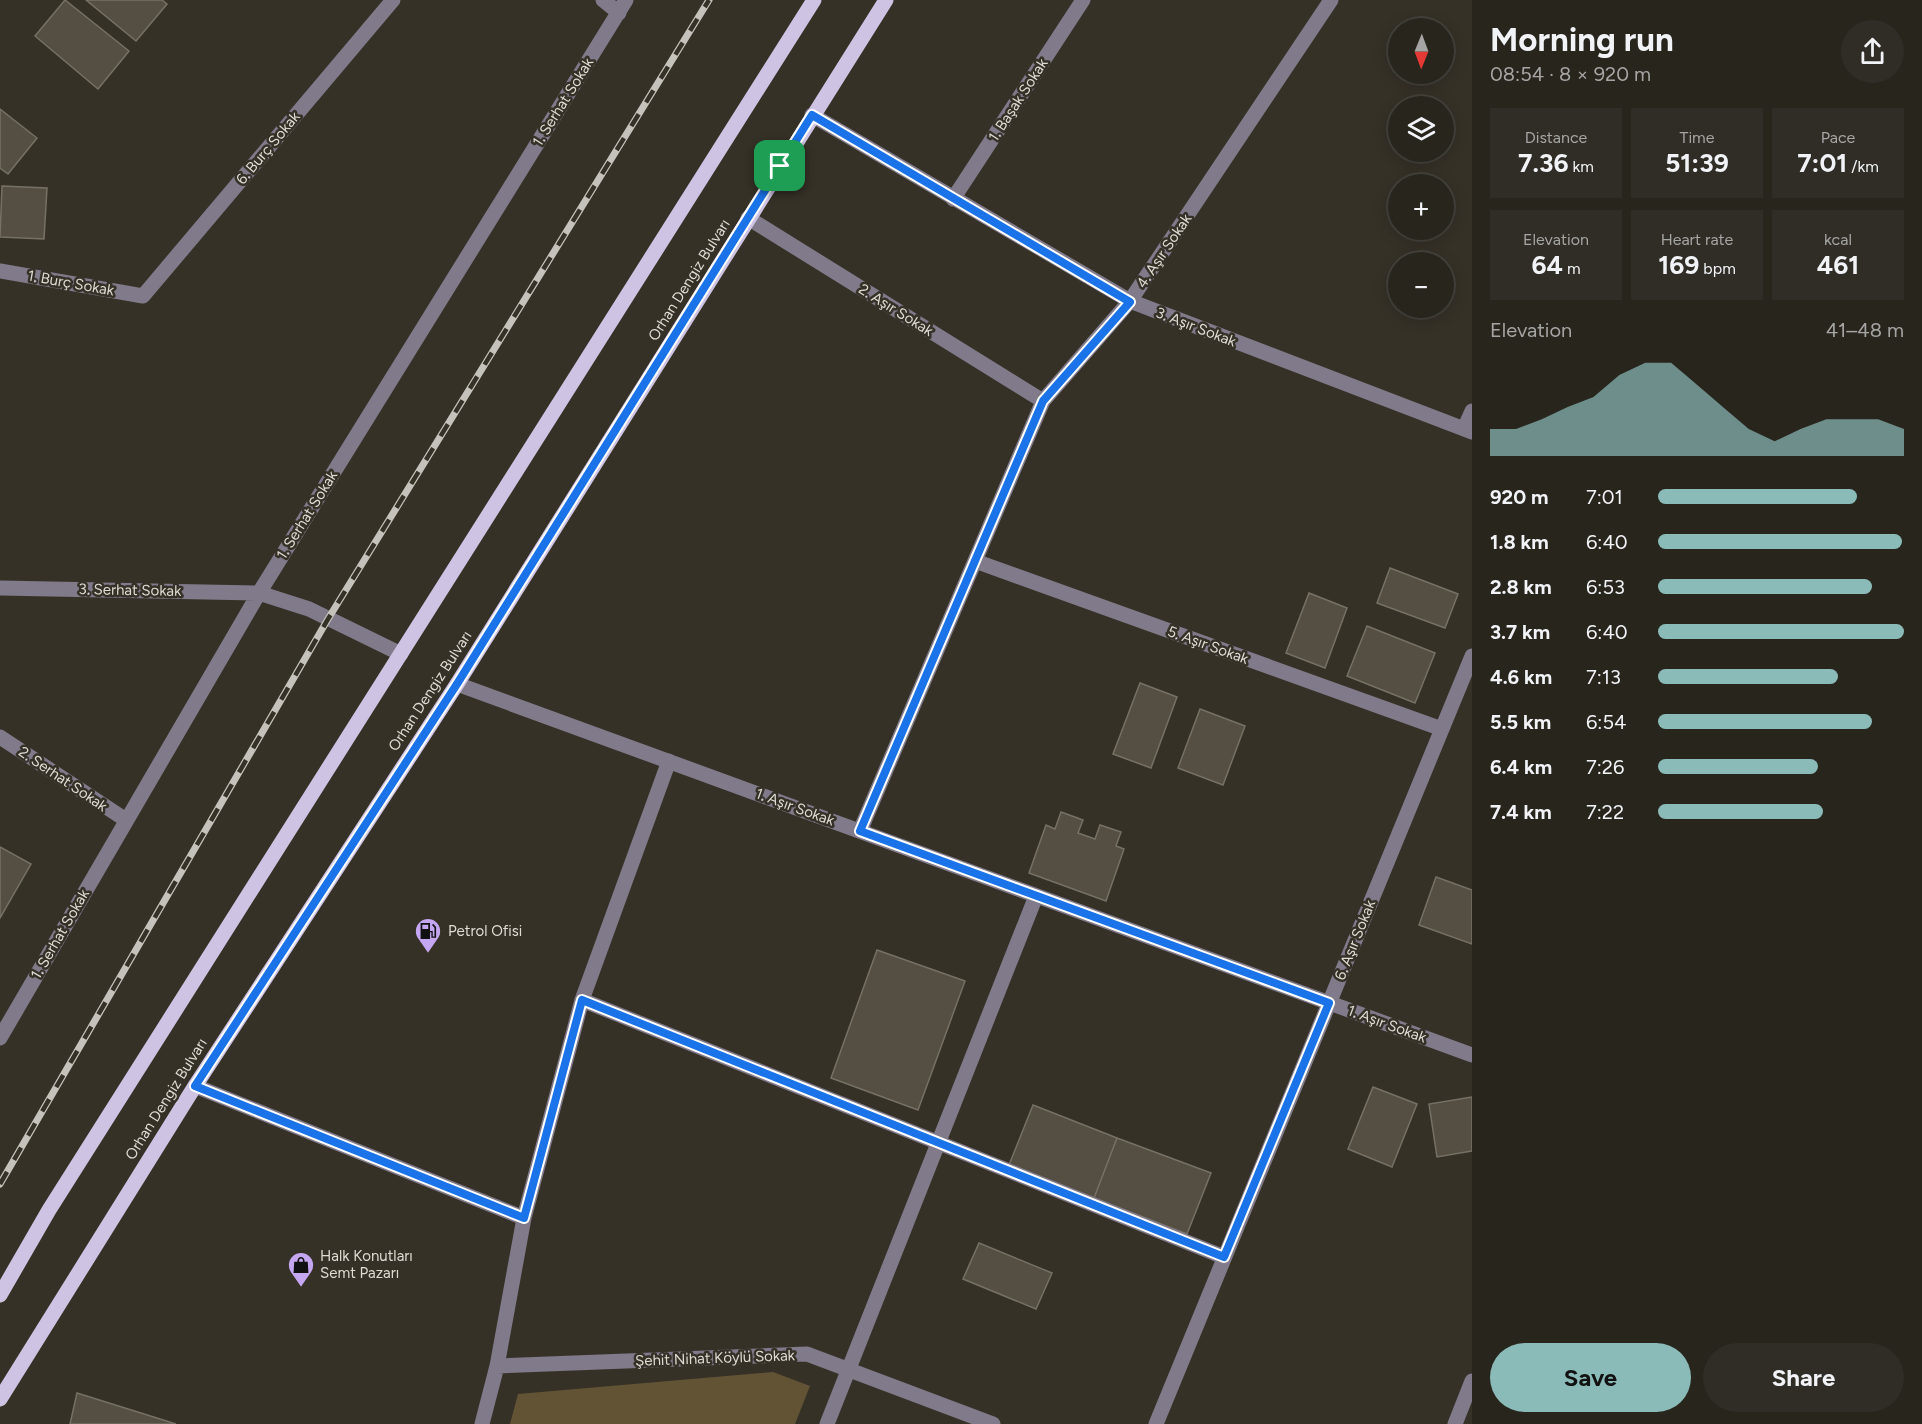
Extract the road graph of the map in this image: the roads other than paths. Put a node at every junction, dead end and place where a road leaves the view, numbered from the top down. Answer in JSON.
{"nodes":[{"id":1,"x":393,"y":0,"type":"edge"},
{"id":2,"x":603,"y":0,"type":"edge"},
{"id":3,"x":814,"y":0,"type":"edge"},
{"id":4,"x":885,"y":0,"type":"edge"},
{"id":5,"x":1083,"y":0,"type":"edge"},
{"id":6,"x":1331,"y":0,"type":"edge"},
{"id":7,"x":622,"y":7,"type":"edge"},
{"id":8,"x":812,"y":115,"type":"junction"},
{"id":9,"x":953,"y":200,"type":"junction"},
{"id":10,"x":748,"y":218,"type":"junction"},
{"id":11,"x":0,"y":271,"type":"edge"},
{"id":12,"x":142,"y":296,"type":"joint"},
{"id":13,"x":1130,"y":302,"type":"junction"},
{"id":14,"x":1043,"y":401,"type":"junction"},
{"id":15,"x":1472,"y":411,"type":"edge"},
{"id":16,"x":1468,"y":431,"type":"edge"},
{"id":17,"x":975,"y":561,"type":"junction"},
{"id":18,"x":0,"y":588,"type":"edge"},
{"id":19,"x":260,"y":593,"type":"junction"},
{"id":20,"x":401,"y":654,"type":"junction"},
{"id":21,"x":1472,"y":656,"type":"edge"},
{"id":22,"x":457,"y":684,"type":"junction"},
{"id":23,"x":1442,"y":729,"type":"junction"},
{"id":24,"x":0,"y":737,"type":"edge"},
{"id":25,"x":669,"y":761,"type":"junction"},
{"id":26,"x":126,"y":820,"type":"junction"},
{"id":27,"x":860,"y":831,"type":"junction"},
{"id":28,"x":1036,"y":896,"type":"junction"},
{"id":29,"x":582,"y":1000,"type":"junction"},
{"id":30,"x":1329,"y":1003,"type":"junction"},
{"id":31,"x":0,"y":1038,"type":"edge"},
{"id":32,"x":1472,"y":1056,"type":"edge"},
{"id":33,"x":195,"y":1086,"type":"junction"},
{"id":34,"x":939,"y":1144,"type":"junction"},
{"id":35,"x":524,"y":1218,"type":"junction"},
{"id":36,"x":1224,"y":1257,"type":"junction"},
{"id":37,"x":0,"y":1295,"type":"edge"},
{"id":38,"x":497,"y":1366,"type":"junction"},
{"id":39,"x":849,"y":1371,"type":"junction"},
{"id":40,"x":1472,"y":1381,"type":"edge"},
{"id":41,"x":0,"y":1399,"type":"edge"},
{"id":42,"x":482,"y":1424,"type":"edge"},
{"id":43,"x":827,"y":1424,"type":"edge"},
{"id":44,"x":993,"y":1424,"type":"edge"},
{"id":45,"x":1156,"y":1424,"type":"edge"},
{"id":46,"x":1455,"y":1424,"type":"edge"}],
"edges":[{"from":1,"to":12,"type":"street","name":"6. Burç Sokak"},
{"from":2,"to":7,"type":"street"},
{"from":3,"to":20,"type":"main road"},
{"from":4,"to":8,"type":"main road","name":"Orhan Dengiz Bulvarı"},
{"from":5,"to":9,"type":"street","name":"1. Başak Sokak"},
{"from":6,"to":13,"type":"street","name":"4. Aşır Sokak"},
{"from":7,"to":19,"type":"street","name":"1. Serhat Sokak"},
{"from":8,"to":9,"type":"street","name":"3. Aşır Sokak"},
{"from":8,"to":10,"type":"main road","name":"Orhan Dengiz Bulvarı"},
{"from":9,"to":13,"type":"street","name":"3. Aşır Sokak"},
{"from":10,"to":14,"type":"street","name":"2. Aşır Sokak"},
{"from":10,"to":22,"type":"main road","name":"Orhan Dengiz Bulvarı"},
{"from":11,"to":12,"type":"street","name":"1. Burç Sokak"},
{"from":13,"to":14,"type":"street","name":"4. Aşır Sokak"},
{"from":13,"to":16,"type":"street","name":"3. Aşır Sokak"},
{"from":14,"to":17,"type":"street","name":"4. Aşır Sokak"},
{"from":15,"to":16,"type":"street"},
{"from":17,"to":23,"type":"street","name":"5. Aşır Sokak"},
{"from":17,"to":27,"type":"street","name":"4. Aşır Sokak"},
{"from":18,"to":19,"type":"street","name":"3. Serhat Sokak"},
{"from":19,"to":20,"type":"street","name":"3. Serhat Sokak"},
{"from":19,"to":26,"type":"street","name":"1. Serhat Sokak"},
{"from":20,"to":37,"type":"main road"},
{"from":21,"to":23,"type":"street","name":"6. Aşır Sokak"},
{"from":22,"to":25,"type":"street","name":"1. Aşır Sokak"},
{"from":22,"to":33,"type":"main road","name":"Orhan Dengiz Bulvarı"},
{"from":23,"to":30,"type":"street","name":"6. Aşır Sokak"},
{"from":24,"to":26,"type":"street","name":"2. Serhat Sokak"},
{"from":25,"to":27,"type":"street","name":"1. Aşır Sokak"},
{"from":25,"to":29,"type":"street"},
{"from":26,"to":31,"type":"street","name":"1. Serhat Sokak"},
{"from":27,"to":28,"type":"street","name":"1. Aşır Sokak"},
{"from":28,"to":30,"type":"street","name":"1. Aşır Sokak"},
{"from":28,"to":34,"type":"street"},
{"from":29,"to":34,"type":"street"},
{"from":29,"to":35,"type":"street"},
{"from":30,"to":32,"type":"street","name":"1. Aşır Sokak"},
{"from":30,"to":36,"type":"street","name":"6. Aşır Sokak"},
{"from":33,"to":35,"type":"street"},
{"from":33,"to":41,"type":"main road","name":"Orhan Dengiz Bulvarı"},
{"from":34,"to":36,"type":"street"},
{"from":34,"to":39,"type":"street"},
{"from":35,"to":38,"type":"street"},
{"from":36,"to":45,"type":"street","name":"6. Aşır Sokak"},
{"from":38,"to":39,"type":"street","name":"Şehit Nihat Köylü Sokak"},
{"from":38,"to":42,"type":"street"},
{"from":39,"to":43,"type":"street"},
{"from":39,"to":44,"type":"street","name":"Şehit Nihat Köylü Sokak"},
{"from":40,"to":46,"type":"street"}]}
